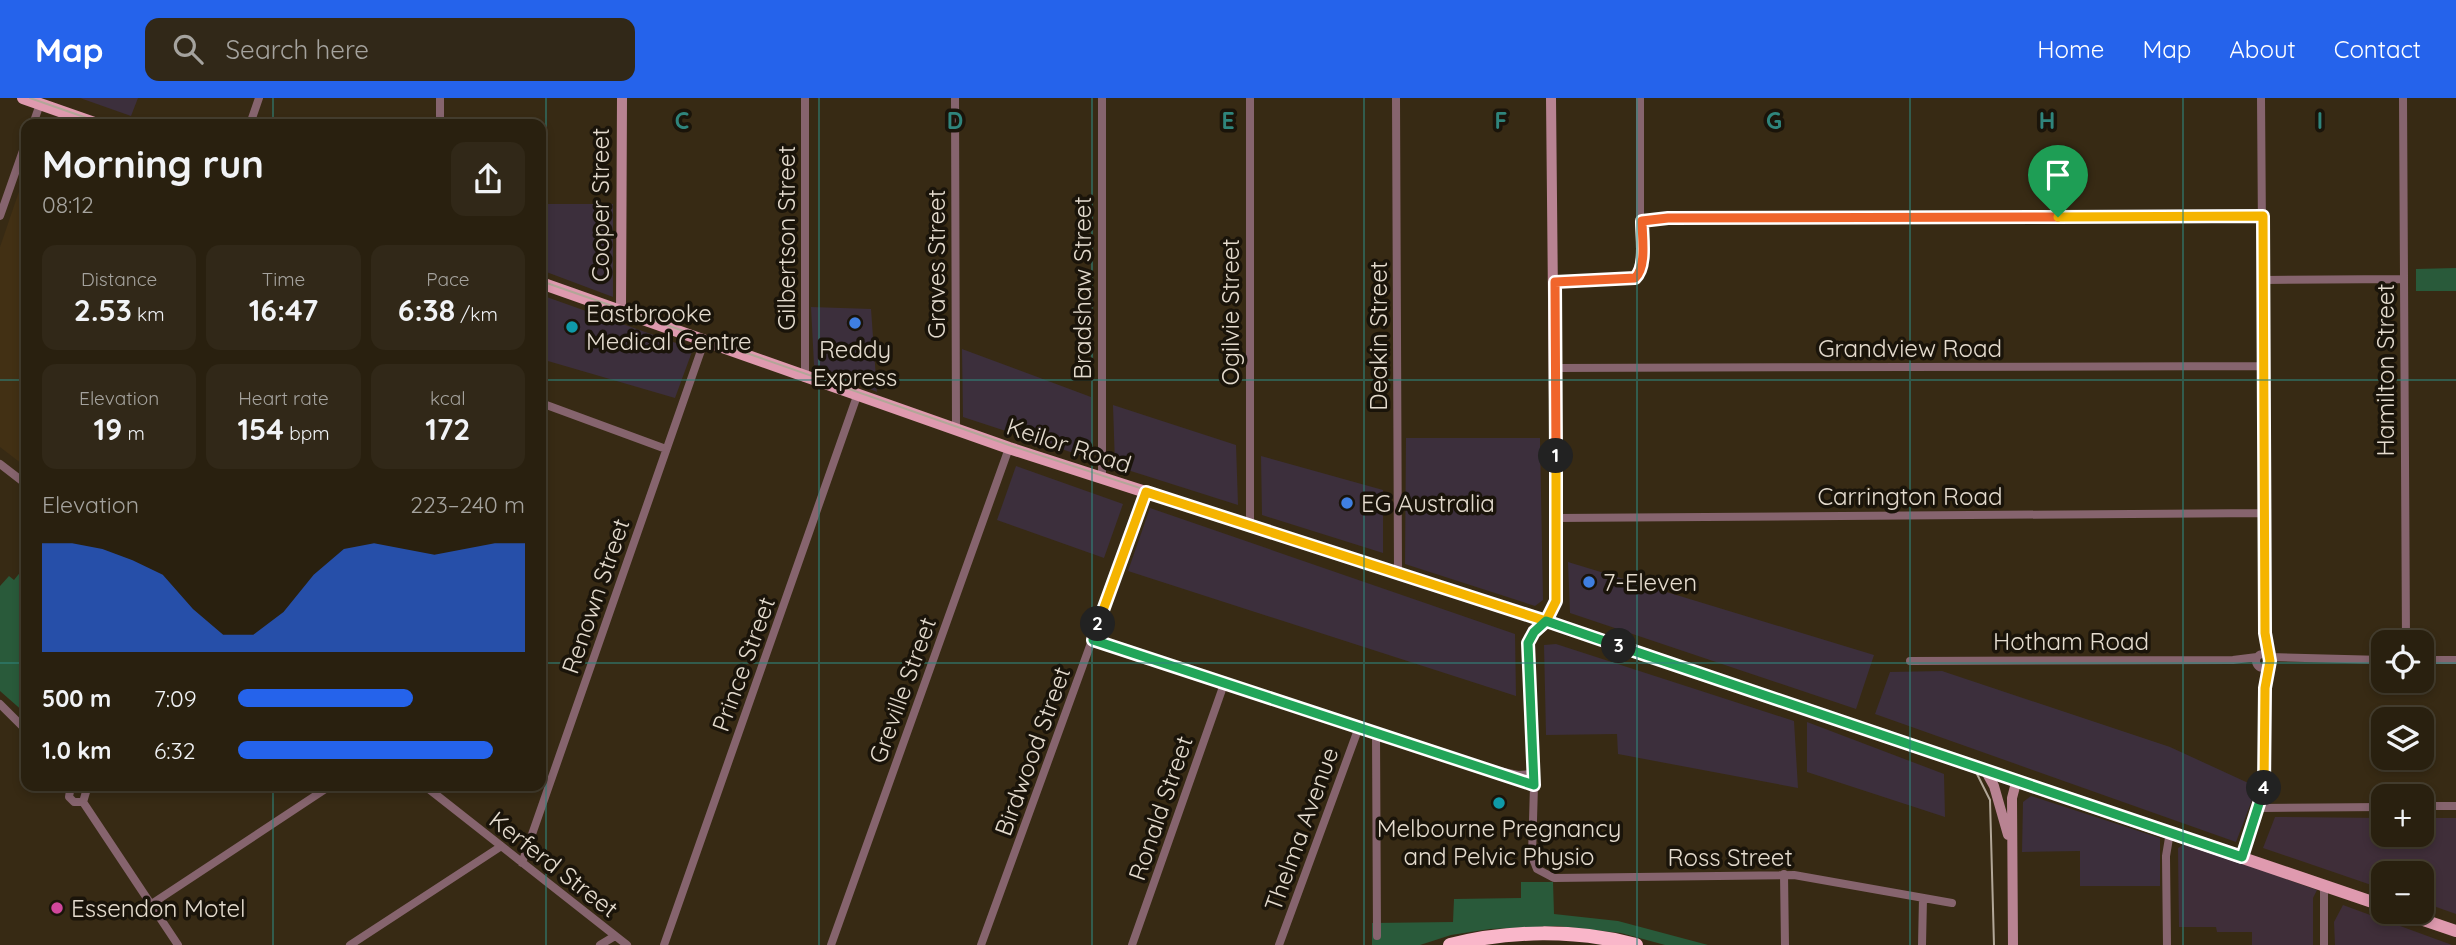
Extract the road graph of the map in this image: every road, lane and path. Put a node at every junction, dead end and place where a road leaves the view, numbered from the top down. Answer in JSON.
{"nodes":[{"id":1,"x":23,"y":98,"type":"edge"},
{"id":2,"x":259,"y":98,"type":"edge"},
{"id":3,"x":440,"y":98,"type":"edge"},
{"id":4,"x":622,"y":98,"type":"edge"},
{"id":5,"x":805,"y":98,"type":"edge"},
{"id":6,"x":955,"y":98,"type":"edge"},
{"id":7,"x":1102,"y":98,"type":"edge"},
{"id":8,"x":1250,"y":98,"type":"edge"},
{"id":9,"x":1396,"y":98,"type":"edge"},
{"id":10,"x":1551,"y":98,"type":"edge"},
{"id":11,"x":1640,"y":98,"type":"edge"},
{"id":12,"x":2262,"y":98,"type":"edge"},
{"id":13,"x":2403,"y":98,"type":"edge"},
{"id":14,"x":40,"y":104,"type":"junction"},
{"id":15,"x":35,"y":119,"type":"edge"},
{"id":16,"x":83,"y":119,"type":"edge"},
{"id":17,"x":252,"y":119,"type":"edge"},
{"id":18,"x":440,"y":119,"type":"edge"},
{"id":19,"x":21,"y":156,"type":"edge"},
{"id":20,"x":0,"y":216,"type":"edge"},
{"id":21,"x":2263,"y":216,"type":"junction"},
{"id":22,"x":1642,"y":218,"type":"junction"},
{"id":23,"x":2404,"y":279,"type":"junction"},
{"id":24,"x":2264,"y":280,"type":"junction"},
{"id":25,"x":1555,"y":282,"type":"junction"},
{"id":26,"x":546,"y":285,"type":"edge"},
{"id":27,"x":621,"y":312,"type":"junction"},
{"id":28,"x":704,"y":342,"type":"junction"},
{"id":29,"x":2264,"y":366,"type":"junction"},
{"id":30,"x":1556,"y":368,"type":"junction"},
{"id":31,"x":806,"y":378,"type":"junction"},
{"id":32,"x":857,"y":396,"type":"junction"},
{"id":33,"x":546,"y":405,"type":"edge"},
{"id":34,"x":956,"y":429,"type":"junction"},
{"id":35,"x":1009,"y":448,"type":"junction"},
{"id":36,"x":666,"y":449,"type":"junction"},
{"id":37,"x":0,"y":464,"type":"edge"},
{"id":38,"x":1102,"y":477,"type":"junction"},
{"id":39,"x":21,"y":480,"type":"edge"},
{"id":40,"x":1146,"y":492,"type":"junction"},
{"id":41,"x":2264,"y":513,"type":"junction"},
{"id":42,"x":1556,"y":517,"type":"junction"},
{"id":43,"x":1250,"y":525,"type":"junction"},
{"id":44,"x":1398,"y":573,"type":"junction"},
{"id":45,"x":1546,"y":621,"type":"junction"},
{"id":46,"x":2406,"y":630,"type":"edge"},
{"id":47,"x":1093,"y":640,"type":"junction"},
{"id":48,"x":2371,"y":660,"type":"edge"},
{"id":49,"x":2434,"y":660,"type":"edge"},
{"id":50,"x":2456,"y":660,"type":"edge"},
{"id":51,"x":1910,"y":661,"type":"dead end"},
{"id":52,"x":2263,"y":661,"type":"junction"},
{"id":53,"x":1224,"y":684,"type":"junction"},
{"id":54,"x":0,"y":704,"type":"edge"},
{"id":55,"x":21,"y":725,"type":"edge"},
{"id":56,"x":1359,"y":727,"type":"junction"},
{"id":57,"x":1376,"y":733,"type":"junction"},
{"id":58,"x":1984,"y":768,"type":"junction"},
{"id":59,"x":1489,"y":769,"type":"junction"},
{"id":60,"x":1534,"y":774,"type":"junction"},
{"id":61,"x":2017,"y":779,"type":"junction"},
{"id":62,"x":1534,"y":785,"type":"junction"},
{"id":63,"x":72,"y":791,"type":"edge"},
{"id":64,"x":82,"y":791,"type":"edge"},
{"id":65,"x":322,"y":791,"type":"edge"},
{"id":66,"x":431,"y":791,"type":"edge"},
{"id":67,"x":83,"y":802,"type":"junction"},
{"id":68,"x":2434,"y":806,"type":"edge"},
{"id":69,"x":2456,"y":806,"type":"edge"},
{"id":70,"x":2371,"y":807,"type":"edge"},
{"id":71,"x":2260,"y":808,"type":"junction"},
{"id":72,"x":2170,"y":832,"type":"junction"},
{"id":73,"x":499,"y":847,"type":"junction"},
{"id":74,"x":2012,"y":851,"type":"junction"},
{"id":75,"x":2242,"y":857,"type":"junction"},
{"id":76,"x":522,"y":863,"type":"junction"},
{"id":77,"x":1784,"y":874,"type":"junction"},
{"id":78,"x":2324,"y":885,"type":"junction"},
{"id":79,"x":1923,"y":898,"type":"junction"},
{"id":80,"x":2371,"y":901,"type":"edge"},
{"id":81,"x":1952,"y":903,"type":"dead end"},
{"id":82,"x":150,"y":905,"type":"junction"},
{"id":83,"x":2434,"y":924,"type":"edge"},
{"id":84,"x":2456,"y":931,"type":"edge"},
{"id":85,"x":615,"y":936,"type":"junction"},
{"id":86,"x":1377,"y":936,"type":"dead end"},
{"id":87,"x":178,"y":945,"type":"edge"},
{"id":88,"x":350,"y":945,"type":"edge"},
{"id":89,"x":600,"y":945,"type":"edge"},
{"id":90,"x":627,"y":945,"type":"edge"},
{"id":91,"x":664,"y":945,"type":"edge"},
{"id":92,"x":831,"y":945,"type":"edge"},
{"id":93,"x":981,"y":945,"type":"edge"},
{"id":94,"x":1132,"y":945,"type":"edge"},
{"id":95,"x":1279,"y":945,"type":"edge"},
{"id":96,"x":1450,"y":945,"type":"edge"},
{"id":97,"x":1636,"y":945,"type":"edge"},
{"id":98,"x":1785,"y":945,"type":"edge"},
{"id":99,"x":1922,"y":945,"type":"edge"},
{"id":100,"x":2012,"y":945,"type":"edge"},
{"id":101,"x":2167,"y":945,"type":"edge"},
{"id":102,"x":2324,"y":945,"type":"edge"}],
"edges":[{"from":1,"to":14,"type":"main road"},
{"from":2,"to":17,"type":"street"},
{"from":3,"to":18,"type":"street"},
{"from":4,"to":27,"type":"main road","name":"Cooper Street"},
{"from":5,"to":31,"type":"street","name":"Gilbertson Street"},
{"from":6,"to":34,"type":"street","name":"Graves Street"},
{"from":7,"to":38,"type":"street","name":"Bradshaw Street"},
{"from":8,"to":43,"type":"street","name":"Ogilvie Street"},
{"from":9,"to":44,"type":"street","name":"Deakin Street"},
{"from":10,"to":25,"type":"main road"},
{"from":11,"to":22,"type":"street"},
{"from":12,"to":21,"type":"street"},
{"from":13,"to":23,"type":"street","name":"Hamilton Street"},
{"from":14,"to":15,"type":"street"},
{"from":14,"to":16,"type":"main road"},
{"from":19,"to":20,"type":"street"},
{"from":21,"to":22,"type":"street"},
{"from":21,"to":24,"type":"street"},
{"from":22,"to":25,"type":"street"},
{"from":23,"to":24,"type":"street"},
{"from":23,"to":46,"type":"street","name":"Hamilton Street"},
{"from":24,"to":29,"type":"street"},
{"from":25,"to":30,"type":"main road"},
{"from":26,"to":27,"type":"main road","name":"Keilor Road"},
{"from":27,"to":28,"type":"main road","name":"Keilor Road"},
{"from":28,"to":31,"type":"main road","name":"Keilor Road"},
{"from":28,"to":36,"type":"street","name":"Renown Street"},
{"from":29,"to":30,"type":"street","name":"Grandview Road"},
{"from":29,"to":41,"type":"street"},
{"from":30,"to":42,"type":"main road"},
{"from":31,"to":32,"type":"main road","name":"Keilor Road"},
{"from":32,"to":34,"type":"main road","name":"Keilor Road"},
{"from":32,"to":91,"type":"street","name":"Prince Street"},
{"from":33,"to":36,"type":"street"},
{"from":34,"to":35,"type":"main road","name":"Keilor Road"},
{"from":35,"to":38,"type":"main road","name":"Keilor Road"},
{"from":35,"to":92,"type":"street","name":"Greville Street"},
{"from":36,"to":76,"type":"street","name":"Renown Street"},
{"from":37,"to":39,"type":"street"},
{"from":38,"to":40,"type":"main road","name":"Keilor Road"},
{"from":40,"to":43,"type":"main road","name":"Keilor Road"},
{"from":40,"to":47,"type":"street","name":"Birdwood Street"},
{"from":41,"to":42,"type":"street","name":"Carrington Road"},
{"from":41,"to":52,"type":"street"},
{"from":42,"to":45,"type":"main road"},
{"from":43,"to":44,"type":"main road","name":"Keilor Road"},
{"from":44,"to":45,"type":"main road","name":"Keilor Road"},
{"from":45,"to":58,"type":"main road","name":"Keilor Road"},
{"from":45,"to":60,"type":"street"},
{"from":47,"to":53,"type":"street"},
{"from":47,"to":93,"type":"street","name":"Birdwood Street"},
{"from":48,"to":52,"type":"street","name":"Hotham Road"},
{"from":49,"to":50,"type":"street"},
{"from":51,"to":52,"type":"street","name":"Hotham Road"},
{"from":52,"to":71,"type":"street"},
{"from":53,"to":56,"type":"street"},
{"from":53,"to":94,"type":"street","name":"Ronald Street"},
{"from":54,"to":55,"type":"street"},
{"from":56,"to":57,"type":"street"},
{"from":56,"to":95,"type":"street","name":"Thelma Avenue"},
{"from":57,"to":59,"type":"street"},
{"from":57,"to":86,"type":"street"},
{"from":58,"to":61,"type":"main road","name":"Keilor Road"},
{"from":58,"to":74,"type":"main road"},
{"from":59,"to":60,"type":"street"},
{"from":59,"to":62,"type":"street"},
{"from":60,"to":62,"type":"street"},
{"from":61,"to":72,"type":"main road","name":"Keilor Road"},
{"from":61,"to":74,"type":"main road"},
{"from":62,"to":77,"type":"street","name":"Ross Street"},
{"from":63,"to":67,"type":"street"},
{"from":64,"to":67,"type":"street"},
{"from":65,"to":82,"type":"street"},
{"from":66,"to":73,"type":"street","name":"Kerferd Street"},
{"from":67,"to":82,"type":"street"},
{"from":68,"to":69,"type":"street"},
{"from":70,"to":71,"type":"street"},
{"from":71,"to":75,"type":"street"},
{"from":72,"to":75,"type":"main road","name":"Keilor Road"},
{"from":72,"to":101,"type":"street"},
{"from":73,"to":76,"type":"street","name":"Kerferd Street"},
{"from":73,"to":88,"type":"street"},
{"from":74,"to":100,"type":"main road"},
{"from":75,"to":78,"type":"main road","name":"Keilor Road"},
{"from":76,"to":85,"type":"street","name":"Kerferd Street"},
{"from":77,"to":79,"type":"street","name":"Ross Street"},
{"from":77,"to":98,"type":"street"},
{"from":78,"to":80,"type":"main road","name":"Keilor Road"},
{"from":78,"to":102,"type":"street"},
{"from":79,"to":81,"type":"street","name":"Ross Street"},
{"from":79,"to":99,"type":"street"},
{"from":82,"to":87,"type":"street"},
{"from":83,"to":84,"type":"main road"},
{"from":85,"to":89,"type":"street"},
{"from":85,"to":90,"type":"street","name":"Kerferd Street"},
{"from":96,"to":97,"type":"highway"}]}
